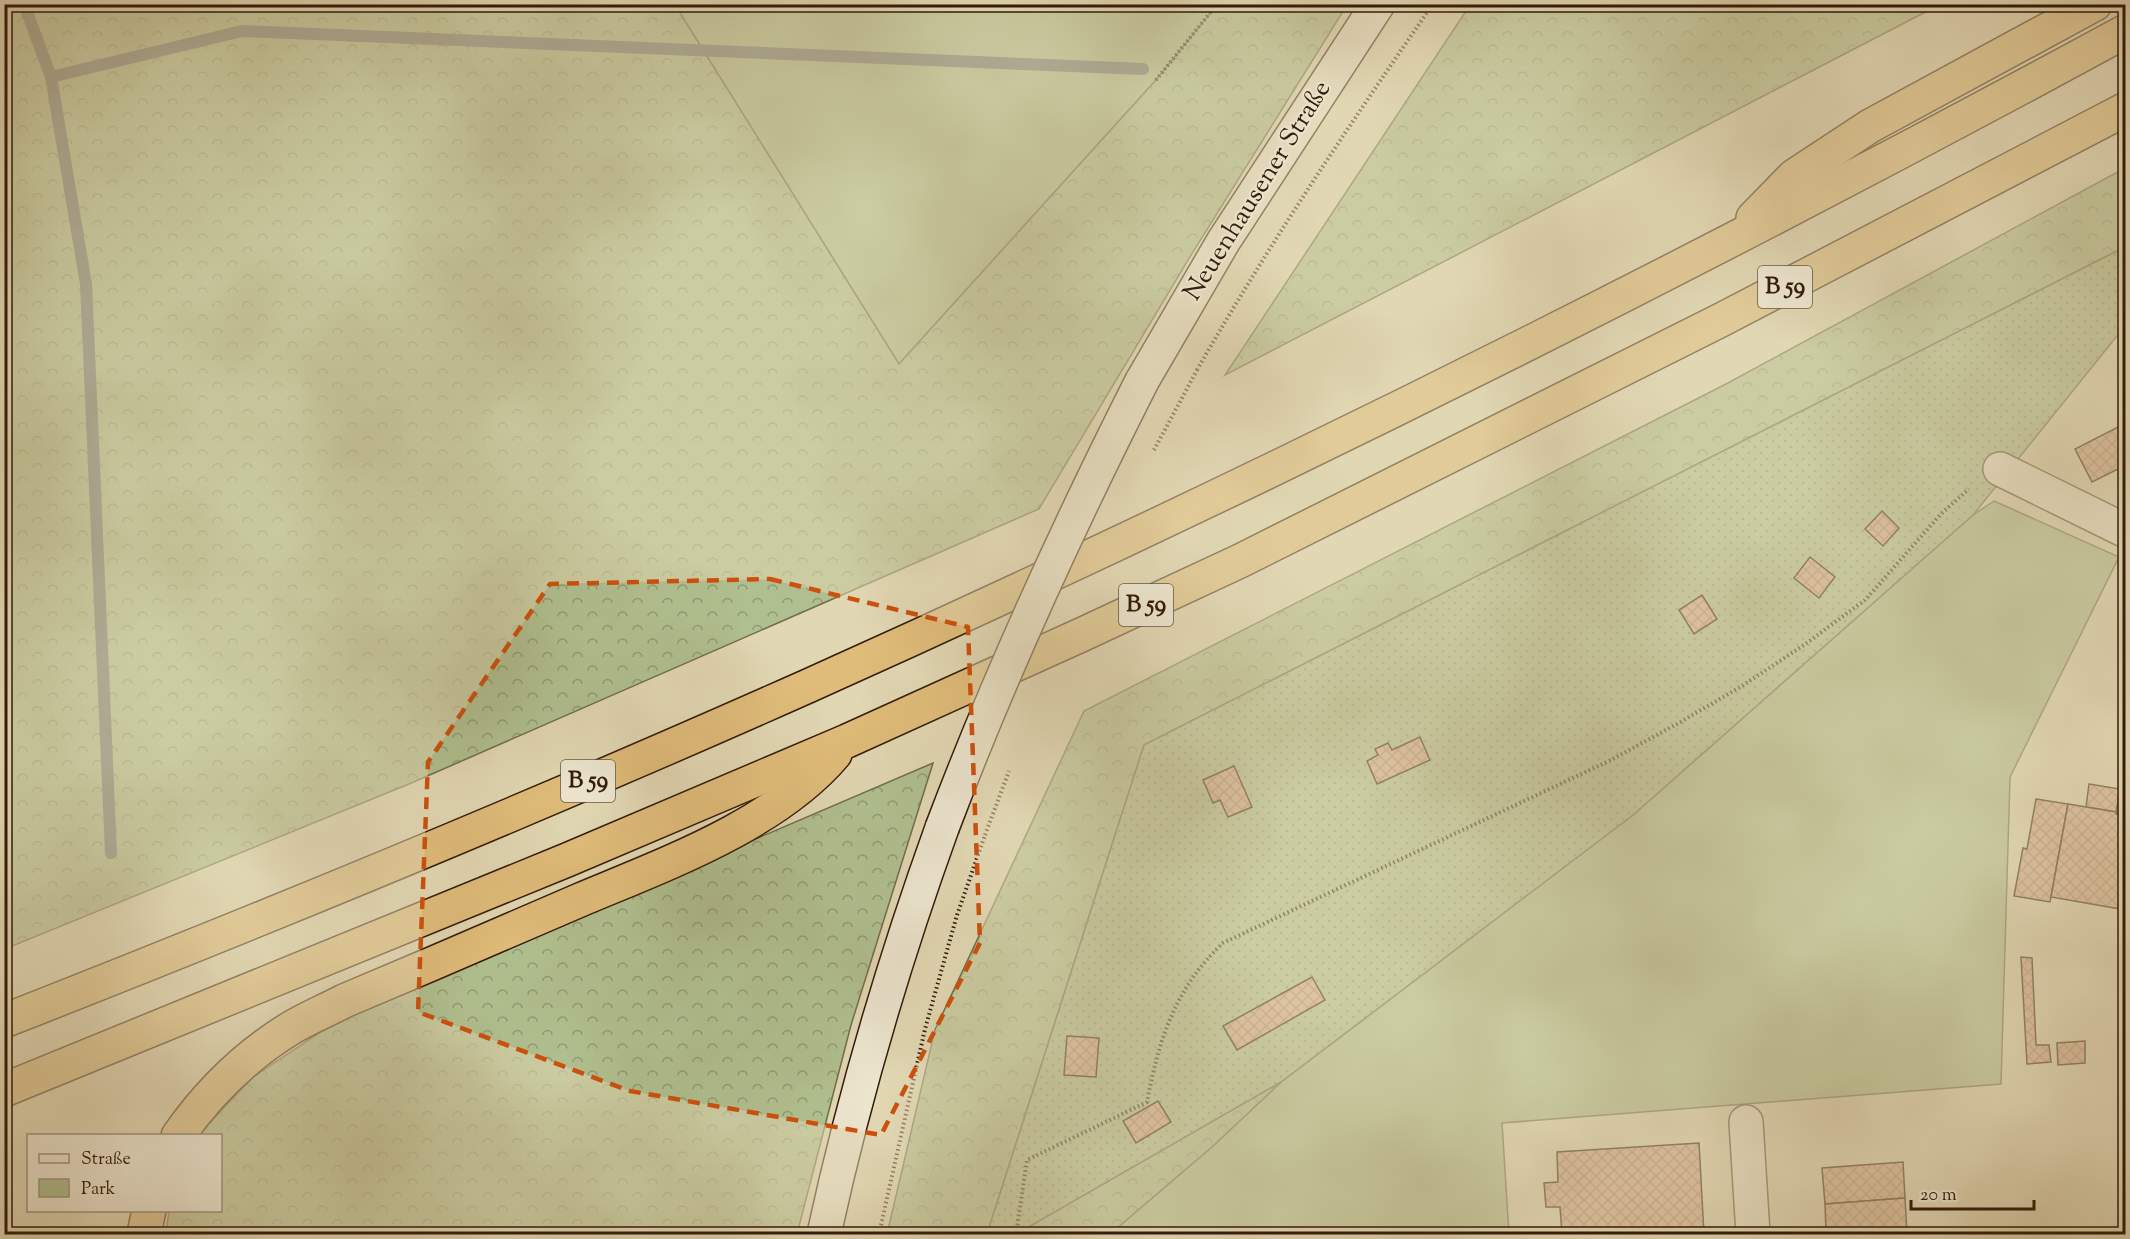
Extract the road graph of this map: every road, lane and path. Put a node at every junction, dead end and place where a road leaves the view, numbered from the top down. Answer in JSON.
{"nodes":[{"id":1,"x":1217,"y":4,"type":"edge"},
{"id":2,"x":1378,"y":4,"type":"edge"},
{"id":3,"x":1433,"y":4,"type":"edge"},
{"id":4,"x":2096,"y":4,"type":"edge"},
{"id":5,"x":2126,"y":31,"type":"edge"},
{"id":6,"x":1156,"y":80,"type":"dead end"},
{"id":7,"x":2126,"y":109,"type":"edge"},
{"id":8,"x":1730,"y":241,"type":"junction"},
{"id":9,"x":1153,"y":451,"type":"dead end"},
{"id":10,"x":2000,"y":469,"type":"joint"},
{"id":11,"x":2126,"y":531,"type":"edge"},
{"id":12,"x":847,"y":741,"type":"junction"},
{"id":13,"x":1012,"y":762,"type":"dead end"},
{"id":14,"x":4,"y":1022,"type":"edge"},
{"id":15,"x":4,"y":1090,"type":"edge"},
{"id":16,"x":1746,"y":1122,"type":"dead end"},
{"id":17,"x":179,"y":1134,"type":"edge"},
{"id":18,"x":148,"y":1212,"type":"edge"},
{"id":19,"x":144,"y":1234,"type":"edge"},
{"id":20,"x":824,"y":1234,"type":"edge"},
{"id":21,"x":879,"y":1234,"type":"edge"},
{"id":22,"x":1016,"y":1234,"type":"edge"},
{"id":23,"x":1753,"y":1234,"type":"edge"}],
"edges":[{"from":1,"to":6,"type":"path"},
{"from":2,"to":20,"type":"main road","name":"Neuenhausener Straße","bridge":true},
{"from":3,"to":9,"type":"path","bridge":true},
{"from":4,"to":8,"type":"highway"},
{"from":5,"to":8,"type":"highway","number":"B 59"},
{"from":7,"to":12,"type":"highway","number":"B 59"},
{"from":8,"to":14,"type":"highway","number":"B 59"},
{"from":10,"to":11,"type":"main road"},
{"from":10,"to":22,"type":"path"},
{"from":12,"to":15,"type":"highway","number":"B 59"},
{"from":12,"to":17,"type":"highway"},
{"from":13,"to":21,"type":"path","bridge":true},
{"from":16,"to":23,"type":"main road"},
{"from":18,"to":19,"type":"highway"}]}
